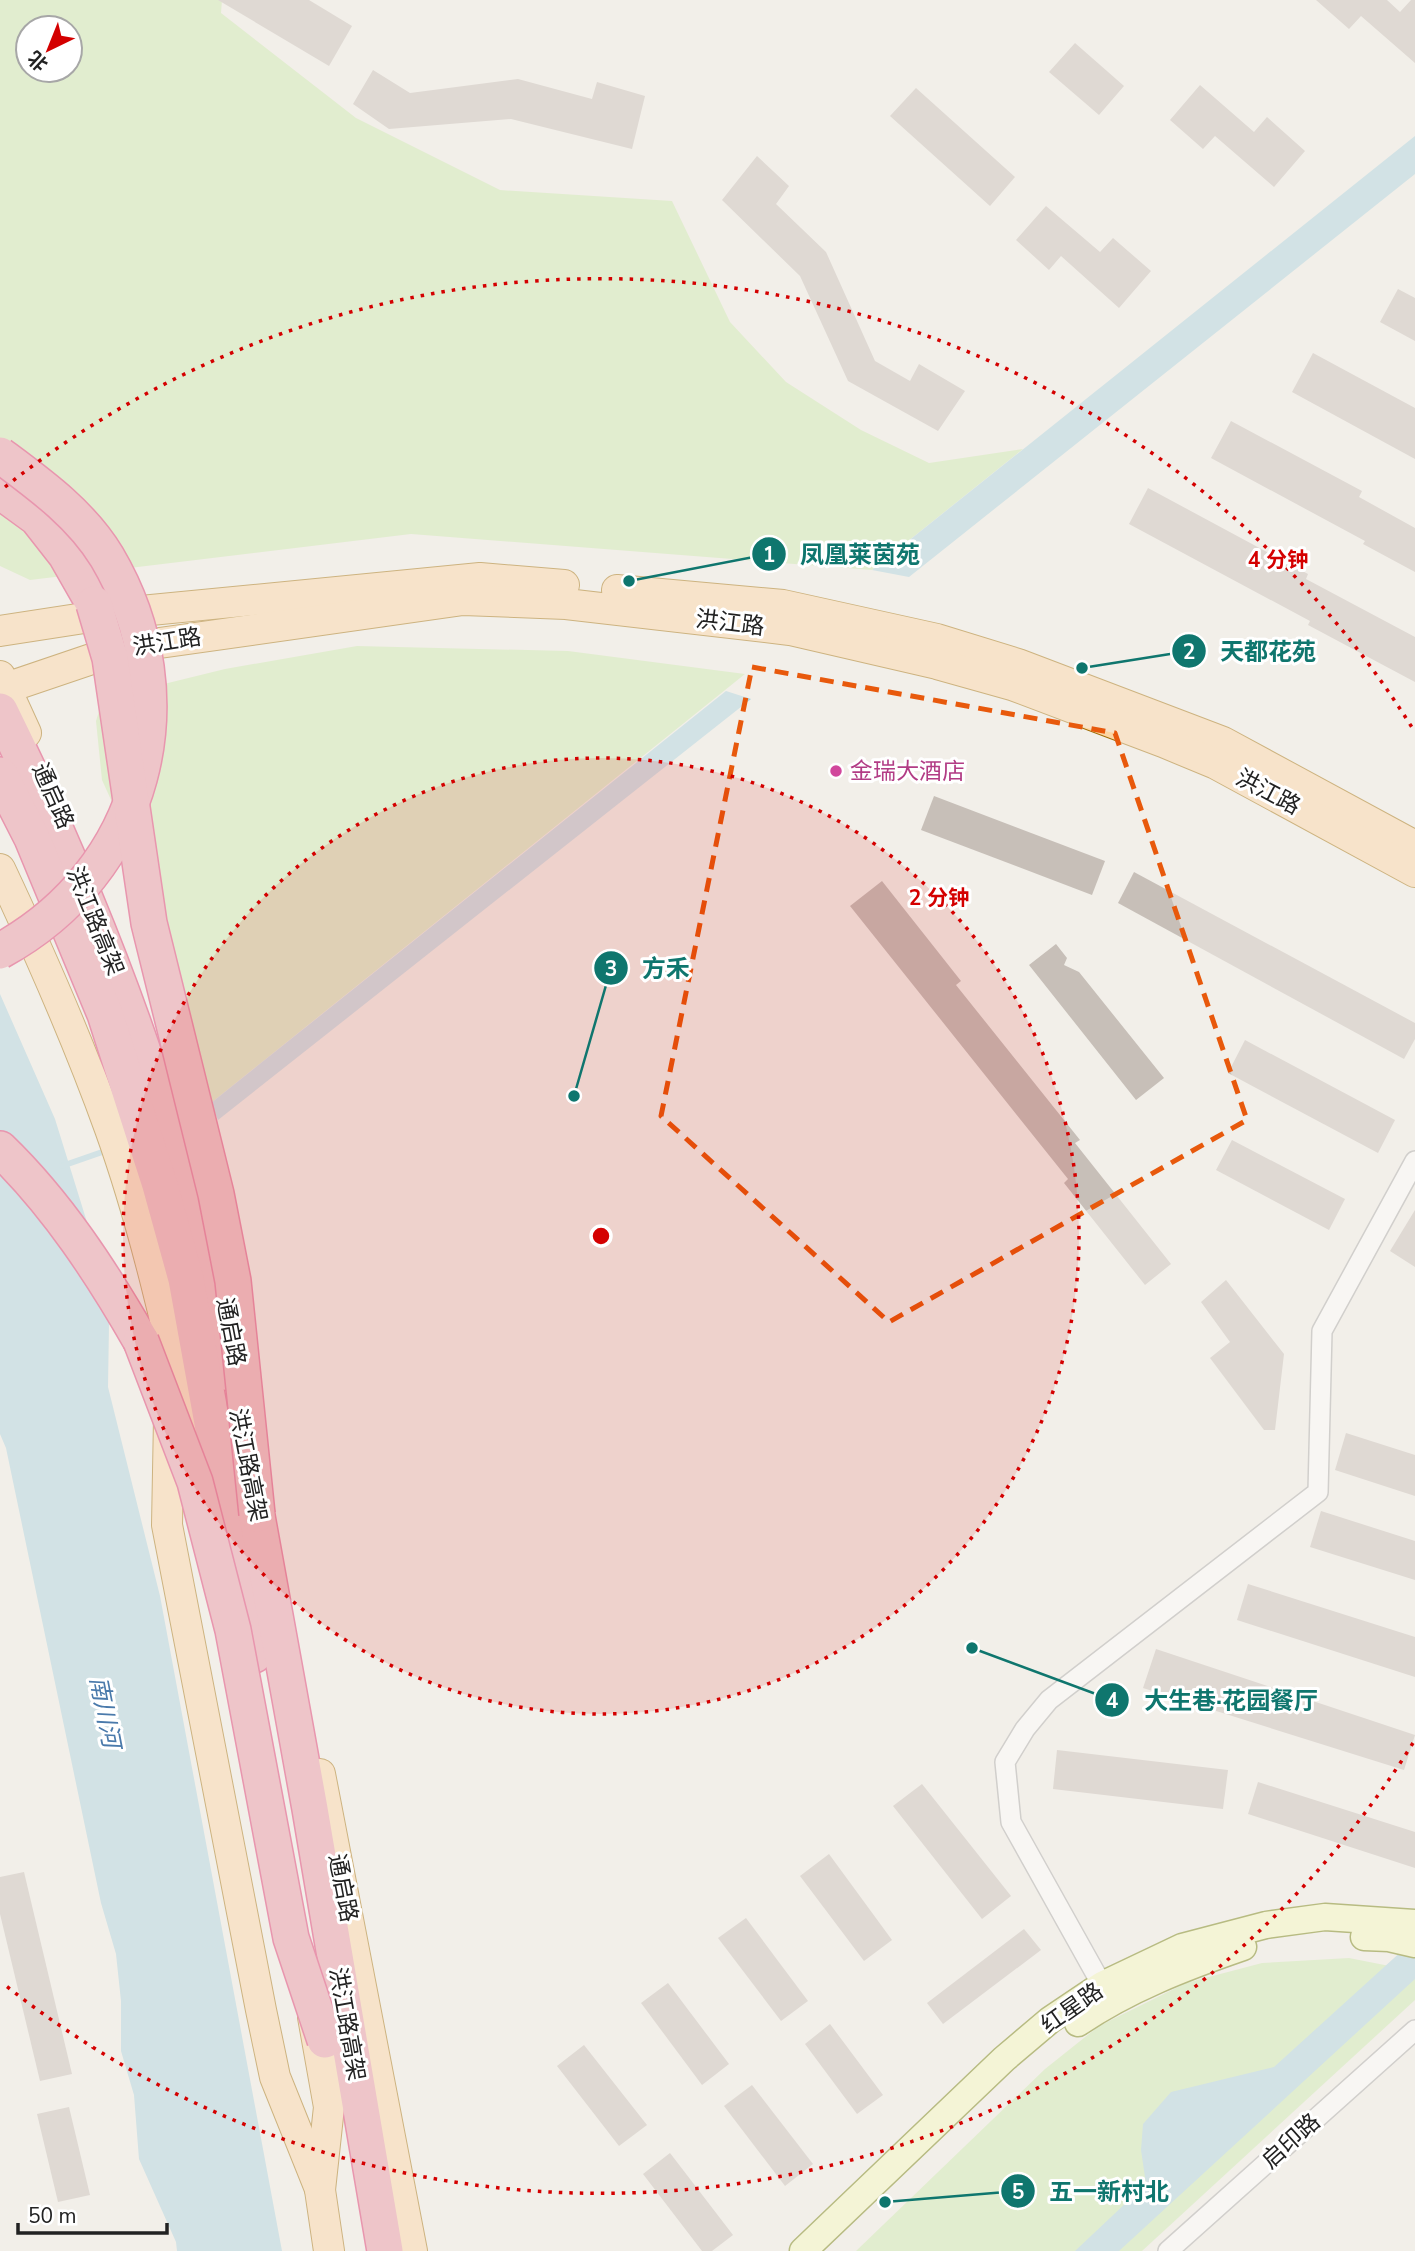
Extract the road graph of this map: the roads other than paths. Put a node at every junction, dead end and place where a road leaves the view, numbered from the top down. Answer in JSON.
{"nodes":[{"id":1,"x":0,"y":454,"type":"edge"},
{"id":2,"x":0,"y":491,"type":"edge"},
{"id":3,"x":0,"y":631,"type":"edge"},
{"id":4,"x":2,"y":691,"type":"edge"},
{"id":5,"x":0,"y":775,"type":"edge"},
{"id":6,"x":1415,"y":846,"type":"edge"},
{"id":7,"x":0,"y":869,"type":"edge"},
{"id":8,"x":1415,"y":872,"type":"edge"},
{"id":9,"x":0,"y":951,"type":"edge"},
{"id":10,"x":0,"y":1149,"type":"edge"},
{"id":11,"x":1415,"y":1161,"type":"edge"},
{"id":12,"x":162,"y":1310,"type":"junction"},
{"id":13,"x":257,"y":1514,"type":"junction"},
{"id":14,"x":1414,"y":1930,"type":"edge"},
{"id":15,"x":1102,"y":1985,"type":"junction"},
{"id":16,"x":1415,"y":2030,"type":"edge"},
{"id":17,"x":325,"y":2040,"type":"junction"},
{"id":18,"x":320,"y":2190,"type":"junction"},
{"id":19,"x":329,"y":2251,"type":"edge"},
{"id":20,"x":363,"y":2251,"type":"edge"},
{"id":21,"x":385,"y":2251,"type":"edge"},
{"id":22,"x":412,"y":2251,"type":"edge"},
{"id":23,"x":803,"y":2251,"type":"edge"},
{"id":24,"x":825,"y":2251,"type":"edge"},
{"id":25,"x":1168,"y":2251,"type":"edge"}],
"edges":[{"from":1,"to":9,"type":"highway","bridge":true},
{"from":2,"to":13,"type":"highway","bridge":true},
{"from":3,"to":6,"type":"main road","name":"洪江路"},
{"from":4,"to":8,"type":"main road","name":"洪江路"},
{"from":4,"to":13,"type":"highway","name":"洪江路高架","bridge":true},
{"from":4,"to":22,"type":"main road","name":"通启路"},
{"from":5,"to":17,"type":"highway","name":"洪江路高架","bridge":true},
{"from":7,"to":12,"type":"main road"},
{"from":10,"to":17,"type":"highway","bridge":true},
{"from":11,"to":15,"type":"street"},
{"from":12,"to":18,"type":"main road"},
{"from":12,"to":18,"type":"main road"},
{"from":13,"to":21,"type":"highway","name":"洪江路高架"},
{"from":14,"to":15,"type":"main road","name":"红星路"},
{"from":14,"to":24,"type":"main road","name":"红星路"},
{"from":15,"to":23,"type":"main road","name":"红星路"},
{"from":16,"to":25,"type":"street","name":"启印路"},
{"from":17,"to":20,"type":"highway","name":"洪江路高架"},
{"from":18,"to":19,"type":"main road"}]}
